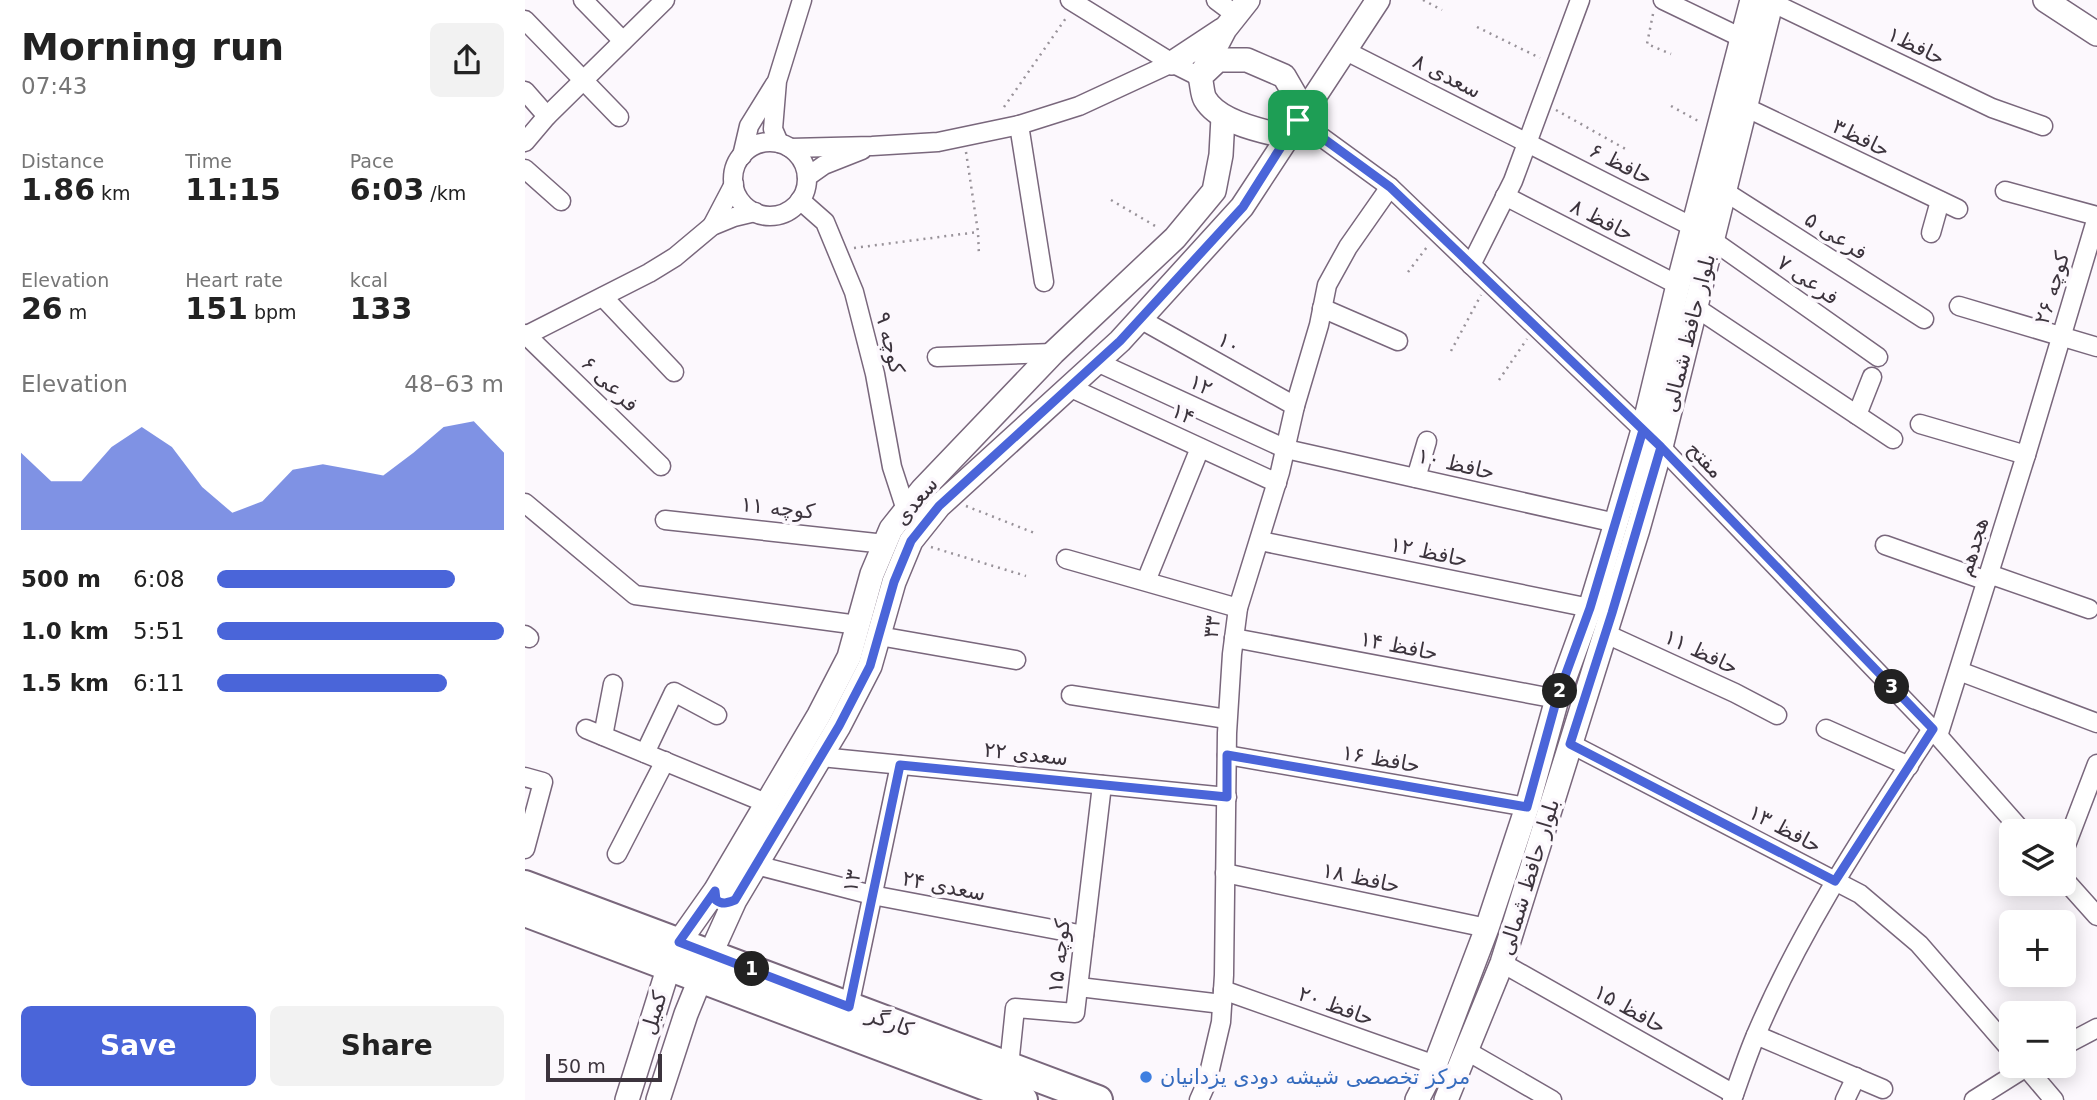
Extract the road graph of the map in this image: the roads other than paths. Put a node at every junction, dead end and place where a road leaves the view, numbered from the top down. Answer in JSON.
{"nodes":[{"id":1,"x":583,"y":0,"type":"edge"},
{"id":2,"x":664,"y":0,"type":"edge"},
{"id":3,"x":802,"y":0,"type":"edge"},
{"id":4,"x":1216,"y":0,"type":"edge"},
{"id":5,"x":1378,"y":0,"type":"edge"},
{"id":6,"x":1580,"y":0,"type":"edge"},
{"id":7,"x":1765,"y":1,"type":"edge"},
{"id":8,"x":1073,"y":2,"type":"edge"},
{"id":9,"x":2055,"y":3,"type":"edge"},
{"id":10,"x":1658,"y":6,"type":"edge"},
{"id":11,"x":1236,"y":14,"type":"edge"},
{"id":12,"x":525,"y":20,"type":"edge"},
{"id":13,"x":2097,"y":34,"type":"edge"},
{"id":14,"x":1742,"y":38,"type":"junction"},
{"id":15,"x":623,"y":41,"type":"junction"},
{"id":16,"x":1346,"y":51,"type":"junction"},
{"id":17,"x":1172,"y":64,"type":"junction"},
{"id":18,"x":1200,"y":77,"type":"junction"},
{"id":19,"x":583,"y":81,"type":"junction"},
{"id":20,"x":777,"y":81,"type":"junction"},
{"id":21,"x":525,"y":91,"type":"edge"},
{"id":22,"x":1745,"y":107,"type":"junction"},
{"id":23,"x":547,"y":116,"type":"junction"},
{"id":24,"x":619,"y":117,"type":"dead end"},
{"id":25,"x":1223,"y":117,"type":"junction"},
{"id":26,"x":1298,"y":120,"type":"junction"},
{"id":27,"x":1019,"y":125,"type":"junction"},
{"id":28,"x":2043,"y":126,"type":"dead end"},
{"id":29,"x":525,"y":142,"type":"edge"},
{"id":30,"x":1527,"y":142,"type":"junction"},
{"id":31,"x":784,"y":145,"type":"junction"},
{"id":32,"x":871,"y":146,"type":"junction"},
{"id":33,"x":741,"y":156,"type":"junction"},
{"id":34,"x":525,"y":169,"type":"edge"},
{"id":35,"x":807,"y":177,"type":"junction"},
{"id":36,"x":733,"y":184,"type":"junction"},
{"id":37,"x":1390,"y":187,"type":"junction"},
{"id":38,"x":1214,"y":191,"type":"junction"},
{"id":39,"x":1724,"y":191,"type":"junction"},
{"id":40,"x":2005,"y":191,"type":"dead end"},
{"id":41,"x":1505,"y":196,"type":"junction"},
{"id":42,"x":800,"y":200,"type":"junction"},
{"id":43,"x":561,"y":201,"type":"dead end"},
{"id":44,"x":1940,"y":201,"type":"junction"},
{"id":45,"x":1243,"y":207,"type":"junction"},
{"id":46,"x":1958,"y":209,"type":"dead end"},
{"id":47,"x":755,"y":212,"type":"junction"},
{"id":48,"x":2096,"y":225,"type":"edge"},
{"id":49,"x":712,"y":226,"type":"junction"},
{"id":50,"x":1703,"y":233,"type":"junction"},
{"id":51,"x":1931,"y":233,"type":"dead end"},
{"id":52,"x":1471,"y":265,"type":"junction"},
{"id":53,"x":1044,"y":282,"type":"dead end"},
{"id":54,"x":1678,"y":285,"type":"junction"},
{"id":55,"x":603,"y":297,"type":"junction"},
{"id":56,"x":1959,"y":306,"type":"dead end"},
{"id":57,"x":1695,"y":307,"type":"junction"},
{"id":58,"x":1322,"y":308,"type":"junction"},
{"id":59,"x":1140,"y":319,"type":"junction"},
{"id":60,"x":1924,"y":319,"type":"dead end"},
{"id":61,"x":525,"y":335,"type":"edge"},
{"id":62,"x":2061,"y":337,"type":"junction"},
{"id":63,"x":1398,"y":341,"type":"dead end"},
{"id":64,"x":2097,"y":347,"type":"edge"},
{"id":65,"x":1053,"y":353,"type":"junction"},
{"id":66,"x":937,"y":357,"type":"dead end"},
{"id":67,"x":1878,"y":357,"type":"dead end"},
{"id":68,"x":1097,"y":362,"type":"junction"},
{"id":69,"x":674,"y":372,"type":"dead end"},
{"id":70,"x":2051,"y":372,"type":"joint"},
{"id":71,"x":1872,"y":377,"type":"dead end"},
{"id":72,"x":1069,"y":387,"type":"junction"},
{"id":73,"x":1294,"y":406,"type":"junction"},
{"id":74,"x":1857,"y":415,"type":"junction"},
{"id":75,"x":1920,"y":424,"type":"dead end"},
{"id":76,"x":1643,"y":430,"type":"junction"},
{"id":77,"x":1893,"y":439,"type":"dead end"},
{"id":78,"x":1427,"y":441,"type":"dead end"},
{"id":79,"x":1661,"y":447,"type":"junction"},
{"id":80,"x":1200,"y":448,"type":"junction"},
{"id":81,"x":1286,"y":449,"type":"junction"},
{"id":82,"x":2026,"y":454,"type":"junction"},
{"id":83,"x":661,"y":466,"type":"dead end"},
{"id":84,"x":1416,"y":478,"type":"junction"},
{"id":85,"x":1277,"y":483,"type":"junction"},
{"id":86,"x":525,"y":503,"type":"edge"},
{"id":87,"x":907,"y":510,"type":"junction"},
{"id":88,"x":665,"y":520,"type":"dead end"},
{"id":89,"x":1616,"y":523,"type":"junction"},
{"id":90,"x":1260,"y":541,"type":"junction"},
{"id":91,"x":885,"y":544,"type":"junction"},
{"id":92,"x":1885,"y":545,"type":"dead end"},
{"id":93,"x":1066,"y":559,"type":"dead end"},
{"id":94,"x":1988,"y":577,"type":"junction"},
{"id":95,"x":1146,"y":582,"type":"junction"},
{"id":96,"x":1238,"y":608,"type":"junction"},
{"id":97,"x":1590,"y":608,"type":"junction"},
{"id":98,"x":2088,"y":609,"type":"dead end"},
{"id":99,"x":858,"y":625,"type":"junction"},
{"id":100,"x":1604,"y":633,"type":"junction"},
{"id":101,"x":879,"y":636,"type":"junction"},
{"id":102,"x":1234,"y":638,"type":"junction"},
{"id":103,"x":1016,"y":660,"type":"dead end"},
{"id":104,"x":1959,"y":671,"type":"junction"},
{"id":105,"x":613,"y":684,"type":"dead end"},
{"id":106,"x":1071,"y":695,"type":"dead end"},
{"id":107,"x":1557,"y":698,"type":"junction"},
{"id":108,"x":717,"y":715,"type":"dead end"},
{"id":109,"x":1777,"y":715,"type":"dead end"},
{"id":110,"x":1227,"y":719,"type":"junction"},
{"id":111,"x":2097,"y":723,"type":"edge"},
{"id":112,"x":586,"y":729,"type":"dead end"},
{"id":113,"x":1826,"y":729,"type":"dead end"},
{"id":114,"x":1935,"y":733,"type":"junction"},
{"id":115,"x":603,"y":736,"type":"junction"},
{"id":116,"x":1570,"y":744,"type":"junction"},
{"id":117,"x":645,"y":753,"type":"junction"},
{"id":118,"x":1227,"y":755,"type":"junction"},
{"id":119,"x":821,"y":757,"type":"junction"},
{"id":120,"x":665,"y":761,"type":"junction"},
{"id":121,"x":2097,"y":764,"type":"edge"},
{"id":122,"x":900,"y":765,"type":"junction"},
{"id":123,"x":1909,"y":766,"type":"junction"},
{"id":124,"x":525,"y":776,"type":"edge"},
{"id":125,"x":1102,"y":785,"type":"junction"},
{"id":126,"x":1227,"y":797,"type":"junction"},
{"id":127,"x":766,"y":803,"type":"junction"},
{"id":128,"x":1527,"y":807,"type":"junction"},
{"id":129,"x":2011,"y":819,"type":"edge"},
{"id":130,"x":2076,"y":819,"type":"edge"},
{"id":131,"x":525,"y":849,"type":"edge"},
{"id":132,"x":617,"y":854,"type":"dead end"},
{"id":133,"x":756,"y":865,"type":"junction"},
{"id":134,"x":1225,"y":873,"type":"junction"},
{"id":135,"x":1835,"y":881,"type":"junction"},
{"id":136,"x":525,"y":885,"type":"edge"},
{"id":137,"x":2076,"y":893,"type":"edge"},
{"id":138,"x":725,"y":895,"type":"junction"},
{"id":139,"x":872,"y":895,"type":"junction"},
{"id":140,"x":525,"y":912,"type":"edge"},
{"id":141,"x":2097,"y":916,"type":"edge"},
{"id":142,"x":1487,"y":928,"type":"junction"},
{"id":143,"x":1084,"y":935,"type":"junction"},
{"id":144,"x":674,"y":954,"type":"junction"},
{"id":145,"x":1502,"y":963,"type":"junction"},
{"id":146,"x":706,"y":965,"type":"junction"},
{"id":147,"x":1079,"y":986,"type":"junction"},
{"id":148,"x":1222,"y":997,"type":"junction"},
{"id":149,"x":849,"y":1007,"type":"junction"},
{"id":150,"x":2097,"y":1028,"type":"edge"},
{"id":151,"x":1756,"y":1035,"type":"junction"},
{"id":152,"x":1999,"y":1036,"type":"edge"},
{"id":153,"x":2076,"y":1039,"type":"edge"},
{"id":154,"x":1468,"y":1051,"type":"junction"},
{"id":155,"x":1435,"y":1065,"type":"junction"},
{"id":156,"x":1856,"y":1077,"type":"junction"},
{"id":157,"x":2008,"y":1078,"type":"edge"},
{"id":158,"x":2036,"y":1078,"type":"edge"},
{"id":159,"x":1883,"y":1088,"type":"dead end"},
{"id":160,"x":1012,"y":1090,"type":"edge"},
{"id":161,"x":1733,"y":1097,"type":"edge"},
{"id":162,"x":627,"y":1100,"type":"edge"},
{"id":163,"x":658,"y":1100,"type":"edge"},
{"id":164,"x":1098,"y":1100,"type":"edge"},
{"id":165,"x":1199,"y":1100,"type":"edge"},
{"id":166,"x":1417,"y":1100,"type":"edge"},
{"id":167,"x":1446,"y":1100,"type":"edge"},
{"id":168,"x":1552,"y":1100,"type":"edge"},
{"id":169,"x":1845,"y":1100,"type":"edge"},
{"id":170,"x":1975,"y":1100,"type":"edge"},
{"id":171,"x":2054,"y":1100,"type":"edge"}],
"edges":[{"from":1,"to":15,"type":"street"},
{"from":2,"to":15,"type":"street"},
{"from":3,"to":20,"type":"street"},
{"from":4,"to":11,"type":"street"},
{"from":5,"to":16,"type":"street","name":"سعدی"},
{"from":6,"to":30,"type":"street"},
{"from":7,"to":14,"type":"street","name":"بلوار حافظ شمالی"},
{"from":7,"to":22,"type":"street","name":"بلوار حافظ شمالی"},
{"from":7,"to":28,"type":"street","name":"حافظ۱"},
{"from":8,"to":17,"type":"street"},
{"from":9,"to":13,"type":"street"},
{"from":10,"to":14,"type":"street"},
{"from":11,"to":17,"type":"street"},
{"from":11,"to":18,"type":"street"},
{"from":12,"to":19,"type":"street"},
{"from":14,"to":50,"type":"street","name":"بلوار حافظ شمالی"},
{"from":15,"to":19,"type":"street"},
{"from":16,"to":26,"type":"street","name":"سعدی"},
{"from":16,"to":30,"type":"street","name":"سعدی ۸"},
{"from":17,"to":18,"type":"street"},
{"from":17,"to":27,"type":"street"},
{"from":18,"to":25,"type":"street"},
{"from":18,"to":26,"type":"street"},
{"from":19,"to":23,"type":"street"},
{"from":19,"to":24,"type":"street"},
{"from":20,"to":31,"type":"street"},
{"from":20,"to":33,"type":"street"},
{"from":21,"to":23,"type":"street"},
{"from":22,"to":39,"type":"street","name":"بلوار حافظ شمالی"},
{"from":22,"to":44,"type":"street","name":"حافظ۳"},
{"from":23,"to":29,"type":"street"},
{"from":25,"to":26,"type":"street"},
{"from":25,"to":38,"type":"street","name":"سعدی"},
{"from":26,"to":37,"type":"street","name":"مفتح"},
{"from":26,"to":45,"type":"street","name":"سعدی"},
{"from":27,"to":32,"type":"street"},
{"from":27,"to":53,"type":"street"},
{"from":30,"to":41,"type":"street"},
{"from":30,"to":50,"type":"street","name":"حافظ ۶"},
{"from":31,"to":32,"type":"street"},
{"from":31,"to":33,"type":"street"},
{"from":31,"to":35,"type":"street"},
{"from":32,"to":35,"type":"street"},
{"from":33,"to":36,"type":"street"},
{"from":34,"to":43,"type":"street"},
{"from":35,"to":42,"type":"street"},
{"from":36,"to":47,"type":"street"},
{"from":36,"to":49,"type":"street"},
{"from":37,"to":52,"type":"street","name":"مفتح"},
{"from":37,"to":58,"type":"street","name":"۳۳"},
{"from":38,"to":45,"type":"street"},
{"from":38,"to":65,"type":"street","name":"سعدی"},
{"from":39,"to":50,"type":"street","name":"بلوار حافظ شمالی"},
{"from":39,"to":60,"type":"street","name":"فرعی ۵"},
{"from":40,"to":48,"type":"street"},
{"from":41,"to":52,"type":"street"},
{"from":41,"to":54,"type":"street","name":"حافظ ۸"},
{"from":42,"to":47,"type":"street"},
{"from":42,"to":87,"type":"street","name":"کوچه ۹"},
{"from":44,"to":46,"type":"street","name":"حافظ۳"},
{"from":44,"to":51,"type":"street"},
{"from":45,"to":59,"type":"street","name":"سعدی"},
{"from":47,"to":49,"type":"street"},
{"from":48,"to":62,"type":"street","name":"کوچه ۲۶"},
{"from":49,"to":55,"type":"street"},
{"from":50,"to":54,"type":"street","name":"بلوار حافظ شمالی"},
{"from":50,"to":57,"type":"street","name":"بلوار حافظ شمالی"},
{"from":50,"to":67,"type":"street","name":"فرعی ۷"},
{"from":52,"to":76,"type":"street","name":"مفتح"},
{"from":54,"to":76,"type":"street","name":"بلوار حافظ شمالی"},
{"from":55,"to":61,"type":"street"},
{"from":55,"to":69,"type":"street"},
{"from":56,"to":62,"type":"street"},
{"from":57,"to":74,"type":"street"},
{"from":57,"to":79,"type":"street","name":"بلوار حافظ شمالی"},
{"from":58,"to":63,"type":"street"},
{"from":58,"to":73,"type":"street","name":"۳۳"},
{"from":59,"to":68,"type":"street","name":"سعدی"},
{"from":59,"to":73,"type":"street","name":"۱۰"},
{"from":61,"to":83,"type":"street","name":"فرعی ۶"},
{"from":62,"to":64,"type":"street"},
{"from":62,"to":70,"type":"street","name":"کوچه ۲۶"},
{"from":65,"to":66,"type":"street"},
{"from":65,"to":87,"type":"street","name":"سعدی"},
{"from":68,"to":72,"type":"street","name":"سعدی"},
{"from":68,"to":81,"type":"street","name":"۱۲"},
{"from":70,"to":82,"type":"street","name":"هجدهم"},
{"from":71,"to":74,"type":"street"},
{"from":72,"to":80,"type":"street","name":"۱۴"},
{"from":72,"to":101,"type":"street","name":"سعدی"},
{"from":73,"to":81,"type":"street","name":"۳۳"},
{"from":74,"to":77,"type":"street"},
{"from":75,"to":82,"type":"street"},
{"from":76,"to":79,"type":"street","name":"مفتح"},
{"from":76,"to":89,"type":"street","name":"بلوار حافظ شمالی"},
{"from":78,"to":84,"type":"street"},
{"from":79,"to":100,"type":"street","name":"بلوار حافظ شمالی"},
{"from":79,"to":114,"type":"street","name":"مفتح"},
{"from":80,"to":85,"type":"street","name":"۱۴"},
{"from":80,"to":95,"type":"street"},
{"from":81,"to":84,"type":"street","name":"حافظ ۱۰"},
{"from":81,"to":85,"type":"street","name":"۳۳"},
{"from":82,"to":94,"type":"street","name":"هجدهم"},
{"from":84,"to":89,"type":"street","name":"حافظ ۱۰"},
{"from":85,"to":90,"type":"street","name":"۳۳"},
{"from":86,"to":99,"type":"street"},
{"from":87,"to":91,"type":"street","name":"سعدی"},
{"from":88,"to":91,"type":"street","name":"کوچه ۱۱"},
{"from":89,"to":97,"type":"street","name":"بلوار حافظ شمالی"},
{"from":90,"to":96,"type":"street","name":"۳۳"},
{"from":90,"to":97,"type":"street","name":"حافظ ۱۲"},
{"from":91,"to":99,"type":"street","name":"سعدی"},
{"from":92,"to":94,"type":"street"},
{"from":93,"to":95,"type":"street"},
{"from":94,"to":98,"type":"street"},
{"from":94,"to":104,"type":"street","name":"هجدهم"},
{"from":95,"to":96,"type":"street"},
{"from":96,"to":102,"type":"street","name":"۳۳"},
{"from":97,"to":107,"type":"street","name":"بلوار حافظ شمالی"},
{"from":99,"to":127,"type":"street","name":"سعدی"},
{"from":100,"to":109,"type":"street","name":"حافظ ۱۱"},
{"from":100,"to":116,"type":"street","name":"بلوار حافظ شمالی"},
{"from":101,"to":103,"type":"street"},
{"from":101,"to":119,"type":"street","name":"سعدی"},
{"from":102,"to":107,"type":"street","name":"حافظ ۱۴"},
{"from":102,"to":110,"type":"street","name":"۳۳"},
{"from":104,"to":111,"type":"street"},
{"from":104,"to":114,"type":"street","name":"هجدهم"},
{"from":105,"to":115,"type":"street"},
{"from":106,"to":110,"type":"street"},
{"from":107,"to":128,"type":"street","name":"بلوار حافظ شمالی"},
{"from":108,"to":117,"type":"street"},
{"from":110,"to":118,"type":"street","name":"۳۳"},
{"from":112,"to":115,"type":"street"},
{"from":113,"to":123,"type":"street"},
{"from":114,"to":123,"type":"street","name":"هجدهم"},
{"from":114,"to":129,"type":"street","name":"مفتح"},
{"from":115,"to":117,"type":"street"},
{"from":116,"to":135,"type":"street","name":"حافظ ۱۳"},
{"from":116,"to":145,"type":"street","name":"بلوار حافظ شمالی"},
{"from":117,"to":120,"type":"street"},
{"from":118,"to":126,"type":"street","name":"۳۳"},
{"from":118,"to":128,"type":"street","name":"حافظ ۱۶"},
{"from":119,"to":122,"type":"street","name":"سعدی ۲۲"},
{"from":119,"to":133,"type":"street","name":"سعدی"},
{"from":120,"to":127,"type":"street"},
{"from":120,"to":132,"type":"street"},
{"from":121,"to":130,"type":"street"},
{"from":122,"to":125,"type":"street","name":"سعدی ۲۲"},
{"from":122,"to":139,"type":"street","name":"۱۳"},
{"from":123,"to":135,"type":"street","name":"هجدهم"},
{"from":124,"to":131,"type":"street"},
{"from":125,"to":126,"type":"street","name":"سعدی ۲۲"},
{"from":125,"to":143,"type":"street","name":"کوچه ۱۵"},
{"from":126,"to":134,"type":"street","name":"۳۳"},
{"from":127,"to":138,"type":"street","name":"سعدی"},
{"from":128,"to":142,"type":"street","name":"بلوار حافظ شمالی"},
{"from":133,"to":138,"type":"street","name":"سعدی"},
{"from":133,"to":139,"type":"street","name":"سعدی ۲۴"},
{"from":134,"to":142,"type":"street","name":"حافظ ۱۸"},
{"from":134,"to":148,"type":"street","name":"۳۳"},
{"from":135,"to":151,"type":"street","name":"هجدهم"},
{"from":135,"to":152,"type":"street","name":"حافظ ۱۳"},
{"from":136,"to":144,"type":"main road","name":"کارگر"},
{"from":137,"to":141,"type":"street"},
{"from":138,"to":144,"type":"street","name":"سعدی"},
{"from":138,"to":146,"type":"street","name":"سعدی"},
{"from":139,"to":143,"type":"street","name":"سعدی ۲۴"},
{"from":139,"to":149,"type":"street","name":"۱۳"},
{"from":140,"to":144,"type":"main road","name":"کارگر"},
{"from":142,"to":155,"type":"street","name":"بلوار حافظ شمالی"},
{"from":143,"to":147,"type":"street","name":"کوچه ۱۵"},
{"from":144,"to":146,"type":"main road","name":"کارگر"},
{"from":144,"to":162,"type":"street","name":"کمیل"},
{"from":145,"to":154,"type":"street","name":"بلوار حافظ شمالی"},
{"from":145,"to":161,"type":"street","name":"حافظ ۱۵"},
{"from":146,"to":149,"type":"main road","name":"کارگر"},
{"from":146,"to":160,"type":"main road","name":"کارگر"},
{"from":146,"to":163,"type":"street","name":"کمیل"},
{"from":147,"to":148,"type":"street","name":"حافظ ۲۰"},
{"from":147,"to":160,"type":"street","name":"کوچه ۱۵"},
{"from":148,"to":155,"type":"street","name":"حافظ ۲۰"},
{"from":148,"to":165,"type":"street","name":"۳۳"},
{"from":149,"to":160,"type":"main road","name":"کارگر"},
{"from":150,"to":153,"type":"street"},
{"from":151,"to":156,"type":"street"},
{"from":151,"to":161,"type":"street","name":"هجدهم"},
{"from":154,"to":167,"type":"street","name":"بلوار حافظ شمالی"},
{"from":154,"to":168,"type":"street"},
{"from":155,"to":166,"type":"street","name":"بلوار حافظ شمالی"},
{"from":156,"to":159,"type":"street"},
{"from":156,"to":169,"type":"street"},
{"from":157,"to":170,"type":"street"},
{"from":158,"to":171,"type":"street"},
{"from":160,"to":164,"type":"main road","name":"کارگر"}]}
